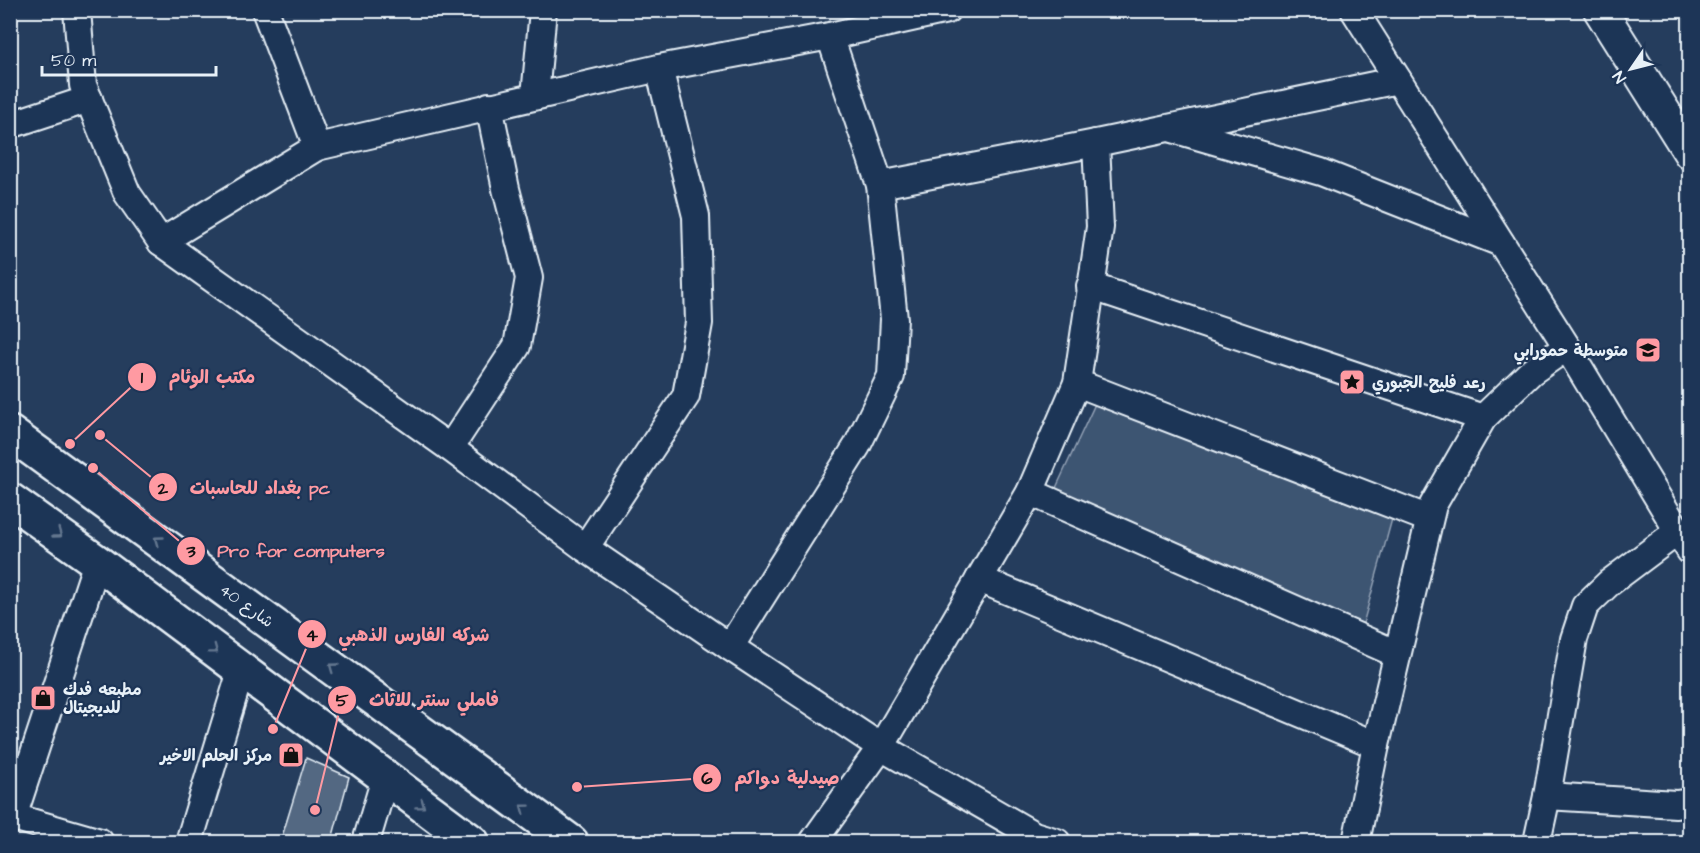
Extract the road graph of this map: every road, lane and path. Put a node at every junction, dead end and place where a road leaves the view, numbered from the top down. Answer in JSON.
{"nodes":[{"id":1,"x":77,"y":10,"type":"edge"},
{"id":2,"x":265,"y":10,"type":"edge"},
{"id":3,"x":543,"y":10,"type":"edge"},
{"id":4,"x":947,"y":10,"type":"edge"},
{"id":5,"x":1354,"y":10,"type":"edge"},
{"id":6,"x":1600,"y":10,"type":"edge"},
{"id":7,"x":830,"y":36,"type":"junction"},
{"id":8,"x":659,"y":68,"type":"junction"},
{"id":9,"x":1398,"y":80,"type":"junction"},
{"id":10,"x":535,"y":96,"type":"junction"},
{"id":11,"x":89,"y":99,"type":"junction"},
{"id":12,"x":489,"y":106,"type":"junction"},
{"id":13,"x":10,"y":125,"type":"edge"},
{"id":14,"x":1170,"y":128,"type":"junction"},
{"id":15,"x":1096,"y":143,"type":"junction"},
{"id":16,"x":317,"y":147,"type":"junction"},
{"id":17,"x":1689,"y":153,"type":"edge"},
{"id":18,"x":880,"y":185,"type":"junction"},
{"id":19,"x":161,"y":242,"type":"junction"},
{"id":20,"x":1501,"y":243,"type":"junction"},
{"id":21,"x":1090,"y":286,"type":"junction"},
{"id":22,"x":1567,"y":347,"type":"junction"},
{"id":23,"x":1077,"y":383,"type":"junction"},
{"id":24,"x":1483,"y":418,"type":"junction"},
{"id":25,"x":10,"y":433,"type":"edge"},
{"id":26,"x":450,"y":448,"type":"junction"},
{"id":27,"x":1030,"y":492,"type":"junction"},
{"id":28,"x":10,"y":500,"type":"edge"},
{"id":29,"x":1429,"y":519,"type":"junction"},
{"id":30,"x":1683,"y":542,"type":"edge"},
{"id":31,"x":585,"y":548,"type":"junction"},
{"id":32,"x":97,"y":562,"type":"junction"},
{"id":33,"x":979,"y":579,"type":"junction"},
{"id":34,"x":730,"y":647,"type":"junction"},
{"id":35,"x":1397,"y":654,"type":"junction"},
{"id":36,"x":241,"y":671,"type":"junction"},
{"id":37,"x":1376,"y":745,"type":"junction"},
{"id":38,"x":881,"y":747,"type":"junction"},
{"id":39,"x":385,"y":778,"type":"junction"},
{"id":40,"x":1547,"y":796,"type":"junction"},
{"id":41,"x":1689,"y":802,"type":"edge"},
{"id":42,"x":12,"y":817,"type":"edge"},
{"id":43,"x":100,"y":843,"type":"edge"},
{"id":44,"x":189,"y":843,"type":"edge"},
{"id":45,"x":366,"y":843,"type":"edge"},
{"id":46,"x":472,"y":843,"type":"edge"},
{"id":47,"x":571,"y":843,"type":"edge"},
{"id":48,"x":813,"y":843,"type":"edge"},
{"id":49,"x":1057,"y":843,"type":"edge"},
{"id":50,"x":1356,"y":843,"type":"edge"},
{"id":51,"x":1537,"y":843,"type":"edge"}],
"edges":[{"from":1,"to":11,"type":"street"},
{"from":2,"to":16,"type":"street"},
{"from":3,"to":10,"type":"street"},
{"from":4,"to":7,"type":"street"},
{"from":5,"to":9,"type":"street"},
{"from":6,"to":17,"type":"street"},
{"from":7,"to":8,"type":"street"},
{"from":7,"to":18,"type":"street"},
{"from":8,"to":10,"type":"street"},
{"from":8,"to":31,"type":"street"},
{"from":9,"to":14,"type":"street"},
{"from":9,"to":20,"type":"street"},
{"from":10,"to":12,"type":"street"},
{"from":11,"to":13,"type":"street"},
{"from":11,"to":19,"type":"street"},
{"from":12,"to":16,"type":"street"},
{"from":12,"to":26,"type":"street"},
{"from":14,"to":15,"type":"street"},
{"from":14,"to":20,"type":"street"},
{"from":15,"to":18,"type":"street"},
{"from":15,"to":21,"type":"street"},
{"from":16,"to":19,"type":"street"},
{"from":18,"to":34,"type":"street"},
{"from":19,"to":26,"type":"street"},
{"from":20,"to":22,"type":"street"},
{"from":21,"to":23,"type":"street"},
{"from":21,"to":24,"type":"street"},
{"from":22,"to":24,"type":"street"},
{"from":22,"to":30,"type":"street"},
{"from":23,"to":27,"type":"street"},
{"from":23,"to":29,"type":"street"},
{"from":24,"to":29,"type":"street"},
{"from":47,"to":25,"type":"main road","name":"شارع 40","one_way":true},
{"from":26,"to":31,"type":"street"},
{"from":27,"to":33,"type":"street"},
{"from":27,"to":35,"type":"street"},
{"from":28,"to":32,"type":"main road","one_way":true},
{"from":29,"to":35,"type":"street"},
{"from":30,"to":40,"type":"street"},
{"from":31,"to":34,"type":"street"},
{"from":32,"to":36,"type":"main road","one_way":true},
{"from":32,"to":42,"type":"street"},
{"from":33,"to":37,"type":"street"},
{"from":33,"to":38,"type":"street"},
{"from":34,"to":38,"type":"street"},
{"from":35,"to":37,"type":"street"},
{"from":36,"to":39,"type":"main road"},
{"from":36,"to":44,"type":"street"},
{"from":37,"to":50,"type":"street"},
{"from":38,"to":48,"type":"street"},
{"from":38,"to":49,"type":"street"},
{"from":39,"to":45,"type":"street"},
{"from":39,"to":46,"type":"main road","one_way":true},
{"from":40,"to":41,"type":"street"},
{"from":40,"to":51,"type":"street"},
{"from":42,"to":43,"type":"street"}]}
